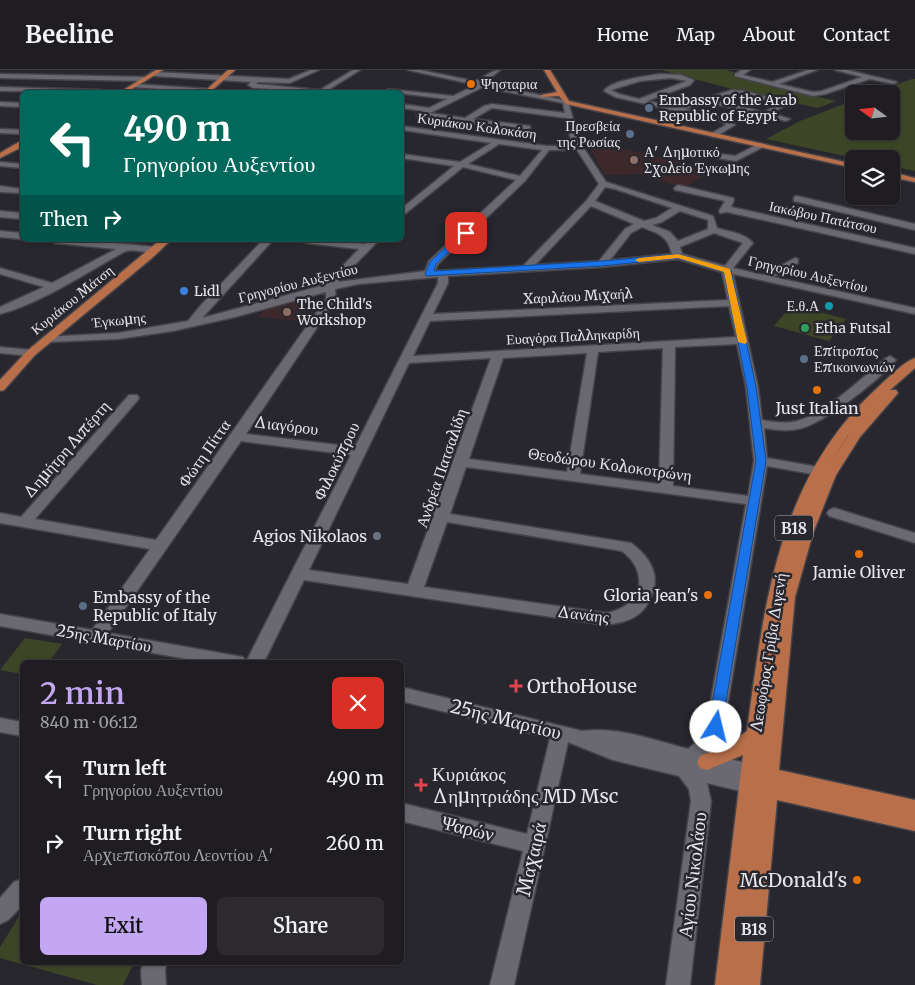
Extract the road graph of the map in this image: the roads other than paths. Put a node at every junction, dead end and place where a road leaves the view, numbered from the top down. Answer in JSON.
{"nodes":[{"id":1,"x":50,"y":70,"type":"edge"},
{"id":2,"x":109,"y":70,"type":"edge"},
{"id":3,"x":160,"y":70,"type":"edge"},
{"id":4,"x":232,"y":70,"type":"edge"},
{"id":5,"x":316,"y":70,"type":"edge"},
{"id":6,"x":411,"y":70,"type":"edge"},
{"id":7,"x":451,"y":70,"type":"edge"},
{"id":8,"x":497,"y":70,"type":"edge"},
{"id":9,"x":547,"y":70,"type":"edge"},
{"id":10,"x":747,"y":70,"type":"edge"},
{"id":11,"x":813,"y":70,"type":"edge"},
{"id":12,"x":838,"y":70,"type":"edge"},
{"id":13,"x":344,"y":71,"type":"edge"},
{"id":14,"x":356,"y":71,"type":"edge"},
{"id":15,"x":154,"y":74,"type":"junction"},
{"id":16,"x":0,"y":76,"type":"edge"},
{"id":17,"x":43,"y":77,"type":"junction"},
{"id":18,"x":443,"y":77,"type":"junction"},
{"id":19,"x":869,"y":77,"type":"junction"},
{"id":20,"x":96,"y":78,"type":"junction"},
{"id":21,"x":223,"y":78,"type":"junction"},
{"id":22,"x":145,"y":80,"type":"junction"},
{"id":23,"x":253,"y":80,"type":"junction"},
{"id":24,"x":401,"y":82,"type":"dead end"},
{"id":25,"x":894,"y":82,"type":"dead end"},
{"id":26,"x":480,"y":83,"type":"junction"},
{"id":27,"x":771,"y":84,"type":"junction"},
{"id":28,"x":134,"y":86,"type":"junction"},
{"id":29,"x":0,"y":89,"type":"edge"},
{"id":30,"x":34,"y":90,"type":"edge"},
{"id":31,"x":126,"y":90,"type":"edge"},
{"id":32,"x":183,"y":90,"type":"edge"},
{"id":33,"x":210,"y":90,"type":"edge"},
{"id":34,"x":298,"y":90,"type":"edge"},
{"id":35,"x":324,"y":90,"type":"edge"},
{"id":36,"x":389,"y":90,"type":"edge"},
{"id":37,"x":404,"y":93,"type":"edge"},
{"id":38,"x":452,"y":98,"type":"junction"},
{"id":39,"x":565,"y":98,"type":"junction"},
{"id":40,"x":706,"y":100,"type":"junction"},
{"id":41,"x":639,"y":101,"type":"junction"},
{"id":42,"x":0,"y":104,"type":"edge"},
{"id":43,"x":19,"y":105,"type":"edge"},
{"id":44,"x":404,"y":106,"type":"edge"},
{"id":45,"x":597,"y":109,"type":"junction"},
{"id":46,"x":677,"y":109,"type":"junction"},
{"id":47,"x":430,"y":110,"type":"junction"},
{"id":48,"x":0,"y":113,"type":"edge"},
{"id":49,"x":539,"y":113,"type":"junction"},
{"id":50,"x":422,"y":114,"type":"junction"},
{"id":51,"x":569,"y":114,"type":"junction"},
{"id":52,"x":764,"y":114,"type":"junction"},
{"id":53,"x":786,"y":119,"type":"dead end"},
{"id":54,"x":466,"y":120,"type":"junction"},
{"id":55,"x":404,"y":128,"type":"edge"},
{"id":56,"x":527,"y":128,"type":"junction"},
{"id":57,"x":404,"y":129,"type":"edge"},
{"id":58,"x":0,"y":130,"type":"edge"},
{"id":59,"x":20,"y":132,"type":"edge"},
{"id":60,"x":718,"y":134,"type":"junction"},
{"id":61,"x":497,"y":142,"type":"junction"},
{"id":62,"x":516,"y":144,"type":"junction"},
{"id":63,"x":20,"y":145,"type":"edge"},
{"id":64,"x":763,"y":145,"type":"junction"},
{"id":65,"x":547,"y":148,"type":"junction"},
{"id":66,"x":579,"y":148,"type":"junction"},
{"id":67,"x":691,"y":152,"type":"dead end"},
{"id":68,"x":0,"y":156,"type":"edge"},
{"id":69,"x":404,"y":156,"type":"edge"},
{"id":70,"x":845,"y":158,"type":"edge"},
{"id":71,"x":0,"y":164,"type":"edge"},
{"id":72,"x":459,"y":164,"type":"junction"},
{"id":73,"x":845,"y":164,"type":"edge"},
{"id":74,"x":20,"y":166,"type":"edge"},
{"id":75,"x":900,"y":170,"type":"edge"},
{"id":76,"x":915,"y":173,"type":"edge"},
{"id":77,"x":900,"y":176,"type":"edge"},
{"id":78,"x":522,"y":179,"type":"junction"},
{"id":79,"x":915,"y":180,"type":"edge"},
{"id":80,"x":603,"y":184,"type":"junction"},
{"id":81,"x":678,"y":188,"type":"dead end"},
{"id":82,"x":0,"y":189,"type":"edge"},
{"id":83,"x":20,"y":191,"type":"edge"},
{"id":84,"x":797,"y":199,"type":"dead end"},
{"id":85,"x":590,"y":202,"type":"junction"},
{"id":86,"x":728,"y":205,"type":"junction"},
{"id":87,"x":679,"y":208,"type":"junction"},
{"id":88,"x":404,"y":211,"type":"edge"},
{"id":89,"x":0,"y":214,"type":"edge"},
{"id":90,"x":20,"y":216,"type":"edge"},
{"id":91,"x":710,"y":218,"type":"junction"},
{"id":92,"x":645,"y":224,"type":"junction"},
{"id":93,"x":915,"y":226,"type":"edge"},
{"id":94,"x":20,"y":227,"type":"edge"},
{"id":95,"x":712,"y":230,"type":"junction"},
{"id":96,"x":662,"y":231,"type":"junction"},
{"id":97,"x":5,"y":234,"type":"edge"},
{"id":98,"x":20,"y":236,"type":"edge"},
{"id":99,"x":692,"y":240,"type":"junction"},
{"id":100,"x":72,"y":242,"type":"edge"},
{"id":101,"x":164,"y":242,"type":"edge"},
{"id":102,"x":266,"y":242,"type":"edge"},
{"id":103,"x":338,"y":242,"type":"edge"},
{"id":104,"x":371,"y":244,"type":"edge"},
{"id":105,"x":675,"y":245,"type":"junction"},
{"id":106,"x":913,"y":247,"type":"edge"},
{"id":107,"x":125,"y":248,"type":"junction"},
{"id":108,"x":156,"y":250,"type":"junction"},
{"id":109,"x":678,"y":256,"type":"junction"},
{"id":110,"x":795,"y":261,"type":"dead end"},
{"id":111,"x":602,"y":264,"type":"junction"},
{"id":112,"x":526,"y":268,"type":"junction"},
{"id":113,"x":727,"y":270,"type":"junction"},
{"id":114,"x":0,"y":271,"type":"edge"},
{"id":115,"x":443,"y":273,"type":"junction"},
{"id":116,"x":429,"y":274,"type":"junction"},
{"id":117,"x":765,"y":278,"type":"junction"},
{"id":118,"x":54,"y":287,"type":"junction"},
{"id":119,"x":328,"y":287,"type":"junction"},
{"id":120,"x":733,"y":303,"type":"junction"},
{"id":121,"x":0,"y":311,"type":"edge"},
{"id":122,"x":915,"y":311,"type":"edge"},
{"id":123,"x":426,"y":318,"type":"junction"},
{"id":124,"x":192,"y":324,"type":"junction"},
{"id":125,"x":48,"y":339,"type":"junction"},
{"id":126,"x":742,"y":340,"type":"junction"},
{"id":127,"x":669,"y":346,"type":"junction"},
{"id":128,"x":0,"y":350,"type":"edge"},
{"id":129,"x":593,"y":350,"type":"junction"},
{"id":130,"x":31,"y":353,"type":"junction"},
{"id":131,"x":498,"y":355,"type":"junction"},
{"id":132,"x":406,"y":360,"type":"junction"},
{"id":133,"x":890,"y":360,"type":"dead end"},
{"id":134,"x":915,"y":362,"type":"edge"},
{"id":135,"x":915,"y":374,"type":"edge"},
{"id":136,"x":0,"y":387,"type":"edge"},
{"id":137,"x":133,"y":398,"type":"dead end"},
{"id":138,"x":757,"y":423,"type":"junction"},
{"id":139,"x":237,"y":437,"type":"junction"},
{"id":140,"x":360,"y":452,"type":"junction"},
{"id":141,"x":761,"y":461,"type":"junction"},
{"id":142,"x":461,"y":462,"type":"junction"},
{"id":143,"x":818,"y":471,"type":"junction"},
{"id":144,"x":573,"y":476,"type":"junction"},
{"id":145,"x":666,"y":489,"type":"junction"},
{"id":146,"x":753,"y":501,"type":"junction"},
{"id":147,"x":834,"y":513,"type":"dead end"},
{"id":148,"x":442,"y":517,"type":"junction"},
{"id":149,"x":0,"y":518,"type":"edge"},
{"id":150,"x":25,"y":522,"type":"junction"},
{"id":151,"x":915,"y":538,"type":"edge"},
{"id":152,"x":160,"y":546,"type":"junction"},
{"id":153,"x":300,"y":574,"type":"junction"},
{"id":154,"x":414,"y":591,"type":"junction"},
{"id":155,"x":0,"y":620,"type":"edge"},
{"id":156,"x":96,"y":637,"type":"junction"},
{"id":157,"x":171,"y":656,"type":"edge"},
{"id":158,"x":215,"y":660,"type":"edge"},
{"id":159,"x":256,"y":660,"type":"edge"},
{"id":160,"x":404,"y":695,"type":"edge"},
{"id":161,"x":0,"y":724,"type":"edge"},
{"id":162,"x":20,"y":729,"type":"edge"},
{"id":163,"x":756,"y":733,"type":"junction"},
{"id":164,"x":571,"y":736,"type":"junction"},
{"id":165,"x":707,"y":762,"type":"junction"},
{"id":166,"x":686,"y":764,"type":"junction"},
{"id":167,"x":759,"y":781,"type":"junction"},
{"id":168,"x":915,"y":809,"type":"edge"},
{"id":169,"x":404,"y":813,"type":"edge"},
{"id":170,"x":915,"y":822,"type":"edge"},
{"id":171,"x":534,"y":845,"type":"junction"},
{"id":172,"x":20,"y":893,"type":"edge"},
{"id":173,"x":0,"y":913,"type":"edge"},
{"id":174,"x":155,"y":965,"type":"edge"},
{"id":175,"x":154,"y":985,"type":"edge"},
{"id":176,"x":502,"y":985,"type":"edge"},
{"id":177,"x":678,"y":985,"type":"edge"},
{"id":178,"x":727,"y":985,"type":"edge"},
{"id":179,"x":748,"y":985,"type":"edge"}],
"edges":[{"from":1,"to":17,"type":"street"},
{"from":2,"to":20,"type":"street"},
{"from":3,"to":15,"type":"main road"},
{"from":4,"to":21,"type":"main road"},
{"from":5,"to":23,"type":"street"},
{"from":6,"to":18,"type":"street"},
{"from":7,"to":18,"type":"street"},
{"from":8,"to":26,"type":"street"},
{"from":9,"to":39,"type":"main road"},
{"from":10,"to":27,"type":"street"},
{"from":11,"to":27,"type":"street"},
{"from":12,"to":19,"type":"street"},
{"from":13,"to":14,"type":"street"},
{"from":14,"to":35,"type":"street"},
{"from":15,"to":21,"type":"street"},
{"from":15,"to":22,"type":"main road"},
{"from":16,"to":17,"type":"street"},
{"from":17,"to":20,"type":"street"},
{"from":18,"to":26,"type":"street"},
{"from":19,"to":25,"type":"street"},
{"from":19,"to":27,"type":"street"},
{"from":20,"to":22,"type":"street"},
{"from":21,"to":23,"type":"street"},
{"from":21,"to":33,"type":"main road"},
{"from":22,"to":28,"type":"main road"},
{"from":23,"to":34,"type":"street"},
{"from":24,"to":36,"type":"street"},
{"from":26,"to":38,"type":"street"},
{"from":26,"to":39,"type":"street"},
{"from":26,"to":39,"type":"street"},
{"from":28,"to":31,"type":"main road"},
{"from":28,"to":32,"type":"street"},
{"from":29,"to":30,"type":"street"},
{"from":37,"to":38,"type":"street"},
{"from":38,"to":47,"type":"street"},
{"from":39,"to":45,"type":"main road"},
{"from":39,"to":51,"type":"street"},
{"from":39,"to":60,"type":"main road"},
{"from":40,"to":46,"type":"street"},
{"from":40,"to":52,"type":"street"},
{"from":40,"to":52,"type":"street"},
{"from":41,"to":41,"type":"street"},
{"from":41,"to":46,"type":"street"},
{"from":42,"to":43,"type":"street"},
{"from":43,"to":48,"type":"street"},
{"from":44,"to":47,"type":"street"},
{"from":45,"to":51,"type":"main road"},
{"from":45,"to":60,"type":"main road"},
{"from":46,"to":60,"type":"street"},
{"from":47,"to":50,"type":"street"},
{"from":49,"to":51,"type":"street"},
{"from":49,"to":54,"type":"street"},
{"from":49,"to":56,"type":"street"},
{"from":50,"to":54,"type":"street"},
{"from":50,"to":55,"type":"street"},
{"from":51,"to":66,"type":"street"},
{"from":52,"to":53,"type":"street"},
{"from":54,"to":56,"type":"street"},
{"from":56,"to":62,"type":"street"},
{"from":57,"to":61,"type":"street","name":"Κυριάκου Κολοκάση"},
{"from":58,"to":59,"type":"street"},
{"from":60,"to":64,"type":"main road"},
{"from":60,"to":70,"type":"main road"},
{"from":61,"to":62,"type":"street","name":"Κυριάκου Κολοκάση"},
{"from":61,"to":72,"type":"street"},
{"from":62,"to":65,"type":"street","name":"Κυριάκου Κολοκάση"},
{"from":63,"to":68,"type":"main road"},
{"from":64,"to":67,"type":"street"},
{"from":64,"to":73,"type":"main road"},
{"from":65,"to":66,"type":"street","name":"Κυριάκου Κολοκάση"},
{"from":65,"to":78,"type":"street"},
{"from":66,"to":80,"type":"street"},
{"from":69,"to":72,"type":"street"},
{"from":71,"to":74,"type":"street"},
{"from":72,"to":78,"type":"street"},
{"from":72,"to":88,"type":"street"},
{"from":75,"to":76,"type":"main road"},
{"from":77,"to":79,"type":"main road"},
{"from":78,"to":116,"type":"street"},
{"from":80,"to":85,"type":"street"},
{"from":80,"to":87,"type":"street"},
{"from":81,"to":86,"type":"street","name":"Ιακώβου Πατάτσου"},
{"from":82,"to":83,"type":"street"},
{"from":84,"to":93,"type":"street"},
{"from":85,"to":92,"type":"street"},
{"from":85,"to":112,"type":"street"},
{"from":86,"to":91,"type":"street"},
{"from":86,"to":106,"type":"street","name":"Ιακώβου Πατάτσου"},
{"from":87,"to":91,"type":"street"},
{"from":87,"to":92,"type":"street"},
{"from":89,"to":90,"type":"street"},
{"from":91,"to":95,"type":"street"},
{"from":92,"to":96,"type":"street"},
{"from":92,"to":111,"type":"street"},
{"from":94,"to":97,"type":"street"},
{"from":95,"to":99,"type":"street"},
{"from":95,"to":113,"type":"street"},
{"from":96,"to":99,"type":"street"},
{"from":96,"to":105,"type":"street"},
{"from":97,"to":98,"type":"street"},
{"from":99,"to":105,"type":"street"},
{"from":100,"to":107,"type":"street"},
{"from":101,"to":108,"type":"main road","name":"Κυριάκου Μάτση"},
{"from":102,"to":124,"type":"street"},
{"from":103,"to":104,"type":"street"},
{"from":104,"to":119,"type":"street"},
{"from":105,"to":109,"type":"street"},
{"from":107,"to":108,"type":"street"},
{"from":107,"to":118,"type":"street"},
{"from":108,"to":125,"type":"main road","name":"Κυριάκου Μάτση"},
{"from":109,"to":111,"type":"street","name":"Γρηγορίου Αυξεντίου"},
{"from":109,"to":113,"type":"street","name":"Γρηγορίου Αυξεντίου"},
{"from":110,"to":117,"type":"street"},
{"from":111,"to":112,"type":"street","name":"Γρηγορίου Αυξεντίου"},
{"from":112,"to":115,"type":"street","name":"Γρηγορίου Αυξεντίου"},
{"from":113,"to":117,"type":"street","name":"Γρηγορίου Αυξεντίου"},
{"from":113,"to":120,"type":"street"},
{"from":114,"to":118,"type":"street"},
{"from":115,"to":116,"type":"street","name":"Γρηγορίου Αυξεντίου"},
{"from":115,"to":123,"type":"street","name":"Φιλοκύπρου"},
{"from":116,"to":119,"type":"street","name":"Γρηγορίου Αυξεντίου"},
{"from":117,"to":122,"type":"street","name":"Γρηγορίου Αυξεντίου"},
{"from":118,"to":121,"type":"street"},
{"from":119,"to":124,"type":"street","name":"Γρηγορίου Αυξεντίου"},
{"from":119,"to":139,"type":"street","name":"Φώτη Πίττα"},
{"from":120,"to":123,"type":"street","name":"Χαριλάου Μιχαήλ"},
{"from":120,"to":126,"type":"street"},
{"from":123,"to":132,"type":"street","name":"Φιλοκύπρου"},
{"from":124,"to":125,"type":"street","name":"Έγκωμης"},
{"from":125,"to":130,"type":"main road","name":"Κυριάκου Μάτση"},
{"from":126,"to":127,"type":"street","name":"Ευαγόρα Παλληκαρίδη"},
{"from":126,"to":138,"type":"street"},
{"from":127,"to":129,"type":"street","name":"Ευαγόρα Παλληκαρίδη"},
{"from":127,"to":145,"type":"street"},
{"from":128,"to":130,"type":"street"},
{"from":129,"to":131,"type":"street","name":"Ευαγόρα Παλληκαρίδη"},
{"from":129,"to":144,"type":"street"},
{"from":130,"to":136,"type":"main road","name":"Κυριάκου Μάτση"},
{"from":131,"to":132,"type":"street","name":"Ευαγόρα Παλληκαρίδη"},
{"from":131,"to":142,"type":"street","name":"Ανδρέα Πατσαλίδη"},
{"from":132,"to":140,"type":"street","name":"Φιλοκύπρου"},
{"from":133,"to":138,"type":"street"},
{"from":134,"to":143,"type":"main road","name":"Λεωφόρος Γρίβα Διγενή","number":"B18"},
{"from":135,"to":167,"type":"main road","name":"Λεωφόρος Γρίβα Διγενή","number":"B18"},
{"from":137,"to":150,"type":"street","name":"Δημήτρη Λιπέρτη"},
{"from":138,"to":141,"type":"street"},
{"from":139,"to":140,"type":"street","name":"Διαγόρου"},
{"from":139,"to":152,"type":"street","name":"Φώτη Πίττα"},
{"from":140,"to":153,"type":"street","name":"Φιλοκύπρου"},
{"from":141,"to":143,"type":"street"},
{"from":141,"to":146,"type":"street"},
{"from":142,"to":144,"type":"street","name":"Θεοδώρου Κολοκοτρώνη"},
{"from":142,"to":148,"type":"street","name":"Ανδρέα Πατσαλίδη"},
{"from":143,"to":163,"type":"main road","name":"Λεωφόρος Γρίβα Διγενή","number":"B18"},
{"from":144,"to":145,"type":"street","name":"Θεοδώρου Κολοκοτρώνη"},
{"from":145,"to":146,"type":"street","name":"Θεοδώρου Κολοκοτρώνη"},
{"from":146,"to":166,"type":"street"},
{"from":147,"to":151,"type":"street"},
{"from":148,"to":154,"type":"street","name":"Ανδρέα Πατσαλίδη"},
{"from":148,"to":154,"type":"street","name":"Δανάης"},
{"from":149,"to":150,"type":"street"},
{"from":150,"to":152,"type":"street"},
{"from":152,"to":156,"type":"street","name":"Φώτη Πίττα"},
{"from":153,"to":154,"type":"street","name":"Δανάης"},
{"from":153,"to":159,"type":"street","name":"Φιλοκύπρου"},
{"from":155,"to":156,"type":"street","name":"25ης Μαρτίου"},
{"from":156,"to":157,"type":"street","name":"25ης Μαρτίου"},
{"from":157,"to":158,"type":"street","name":"25ης Μαρτίου"},
{"from":160,"to":164,"type":"street","name":"25ης Μαρτίου"},
{"from":161,"to":162,"type":"street"},
{"from":163,"to":165,"type":"main road"},
{"from":163,"to":167,"type":"main road","name":"Λεωφόρος Γρίβα Διγενή","number":"B18"},
{"from":164,"to":166,"type":"street","name":"25ης Μαρτίου"},
{"from":164,"to":171,"type":"street","name":"Μαχαιρά"},
{"from":165,"to":166,"type":"street","name":"25ης Μαρτίου"},
{"from":165,"to":167,"type":"street","name":"25ης Μαρτίου"},
{"from":166,"to":167,"type":"street","name":"25ης Μαρτίου"},
{"from":166,"to":177,"type":"street","name":"Αγίου Νικολάου"},
{"from":167,"to":168,"type":"main road"},
{"from":167,"to":170,"type":"main road"},
{"from":167,"to":178,"type":"main road","name":"Λεωφόρος Γρίβα Διγενή","number":"B18"},
{"from":167,"to":179,"type":"main road","name":"Λεωφόρος Γρίβα Διγενή","number":"B18"},
{"from":169,"to":171,"type":"street","name":"Ψαρών"},
{"from":171,"to":176,"type":"street","name":"Μαχαιρά"},
{"from":172,"to":173,"type":"street"},
{"from":174,"to":175,"type":"street"}]}
